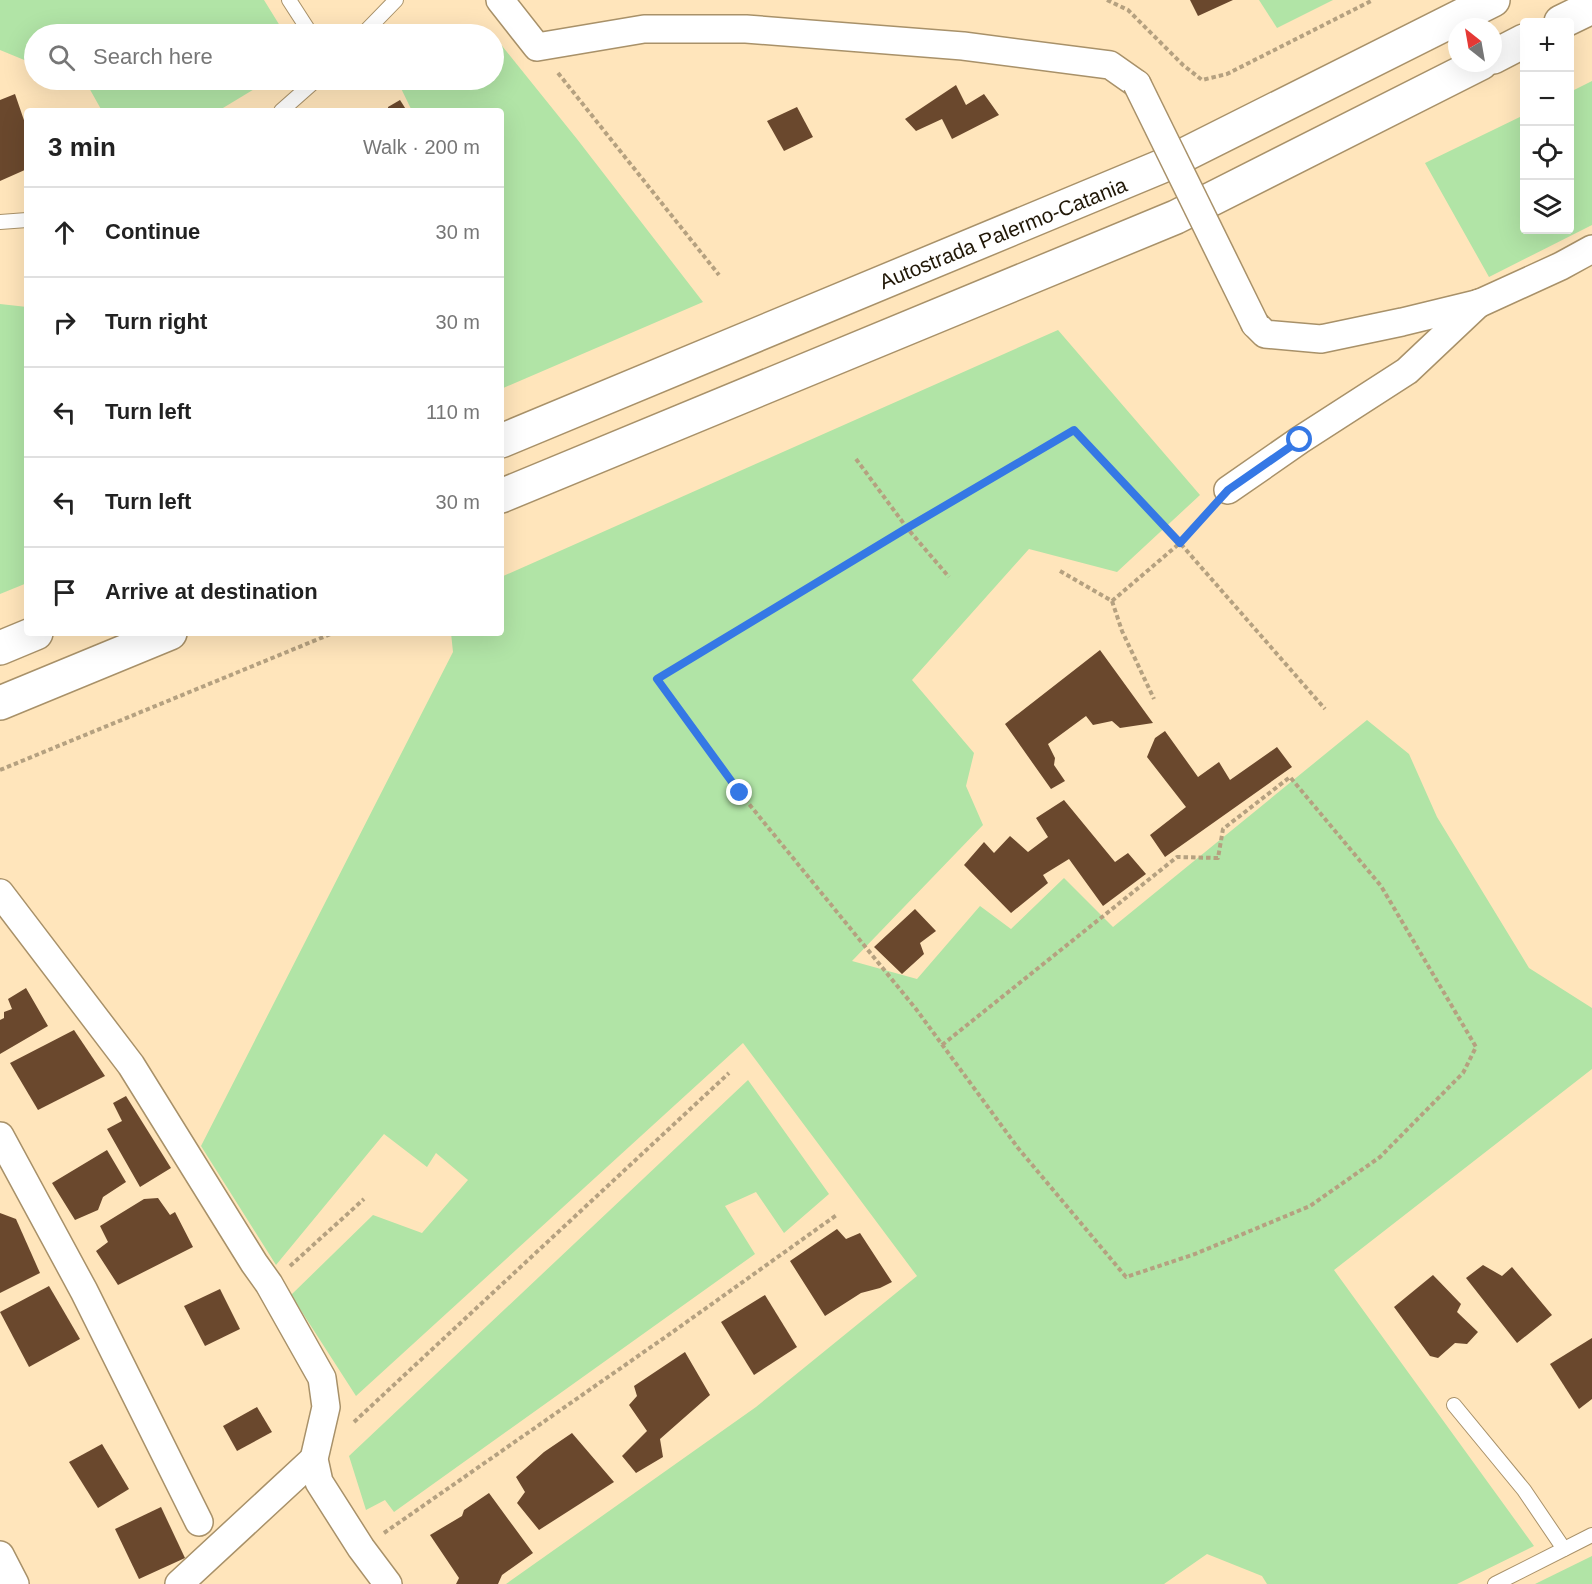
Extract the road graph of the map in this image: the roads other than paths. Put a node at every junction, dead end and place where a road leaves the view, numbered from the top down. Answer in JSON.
{"nodes":[{"id":1,"x":289,"y":0,"type":"edge"},
{"id":2,"x":396,"y":0,"type":"edge"},
{"id":3,"x":500,"y":0,"type":"edge"},
{"id":4,"x":1493,"y":0,"type":"edge"},
{"id":5,"x":1592,"y":7,"type":"edge"},
{"id":6,"x":1570,"y":18,"type":"edge"},
{"id":7,"x":305,"y":24,"type":"edge"},
{"id":8,"x":373,"y":24,"type":"edge"},
{"id":9,"x":1520,"y":43,"type":"edge"},
{"id":10,"x":1502,"y":52,"type":"edge"},
{"id":11,"x":1463,"y":72,"type":"edge"},
{"id":12,"x":305,"y":90,"type":"edge"},
{"id":13,"x":284,"y":108,"type":"edge"},
{"id":14,"x":24,"y":220,"type":"edge"},
{"id":15,"x":0,"y":222,"type":"edge"},
{"id":16,"x":1592,"y":249,"type":"edge"},
{"id":17,"x":1480,"y":303,"type":"junction"},
{"id":18,"x":504,"y":440,"type":"edge"},
{"id":19,"x":1228,"y":490,"type":"road end"},
{"id":20,"x":504,"y":495,"type":"edge"},
{"id":21,"x":29,"y":636,"type":"edge"},
{"id":22,"x":163,"y":636,"type":"edge"},
{"id":23,"x":0,"y":648,"type":"edge"},
{"id":24,"x":0,"y":704,"type":"edge"},
{"id":25,"x":0,"y":893,"type":"edge"},
{"id":26,"x":10,"y":926,"type":"edge"},
{"id":27,"x":0,"y":1137,"type":"edge"},
{"id":28,"x":1454,"y":1405,"type":"dead end"},
{"id":29,"x":314,"y":1459,"type":"junction"},
{"id":30,"x":199,"y":1522,"type":"dead end"},
{"id":31,"x":1592,"y":1535,"type":"edge"},
{"id":32,"x":1564,"y":1549,"type":"junction"},
{"id":33,"x":0,"y":1555,"type":"edge"},
{"id":34,"x":15,"y":1584,"type":"edge"},
{"id":35,"x":179,"y":1584,"type":"edge"},
{"id":36,"x":388,"y":1584,"type":"edge"},
{"id":37,"x":1495,"y":1584,"type":"edge"}],
"edges":[{"from":1,"to":7,"type":"lane"},
{"from":2,"to":8,"type":"lane"},
{"from":3,"to":17,"type":"street","bridge":true},
{"from":4,"to":18,"type":"highway","name":"Autostrada Palermo-Catania"},
{"from":5,"to":6,"type":"highway"},
{"from":9,"to":10,"type":"highway"},
{"from":11,"to":20,"type":"highway"},
{"from":12,"to":13,"type":"lane"},
{"from":14,"to":15,"type":"lane"},
{"from":16,"to":17,"type":"street"},
{"from":17,"to":19,"type":"street"},
{"from":21,"to":23,"type":"highway"},
{"from":22,"to":24,"type":"highway"},
{"from":25,"to":26,"type":"street"},
{"from":26,"to":29,"type":"street"},
{"from":27,"to":30,"type":"street"},
{"from":28,"to":32,"type":"lane"},
{"from":29,"to":35,"type":"street"},
{"from":29,"to":36,"type":"street"},
{"from":31,"to":32,"type":"lane"},
{"from":32,"to":37,"type":"lane"},
{"from":33,"to":34,"type":"street"}]}
